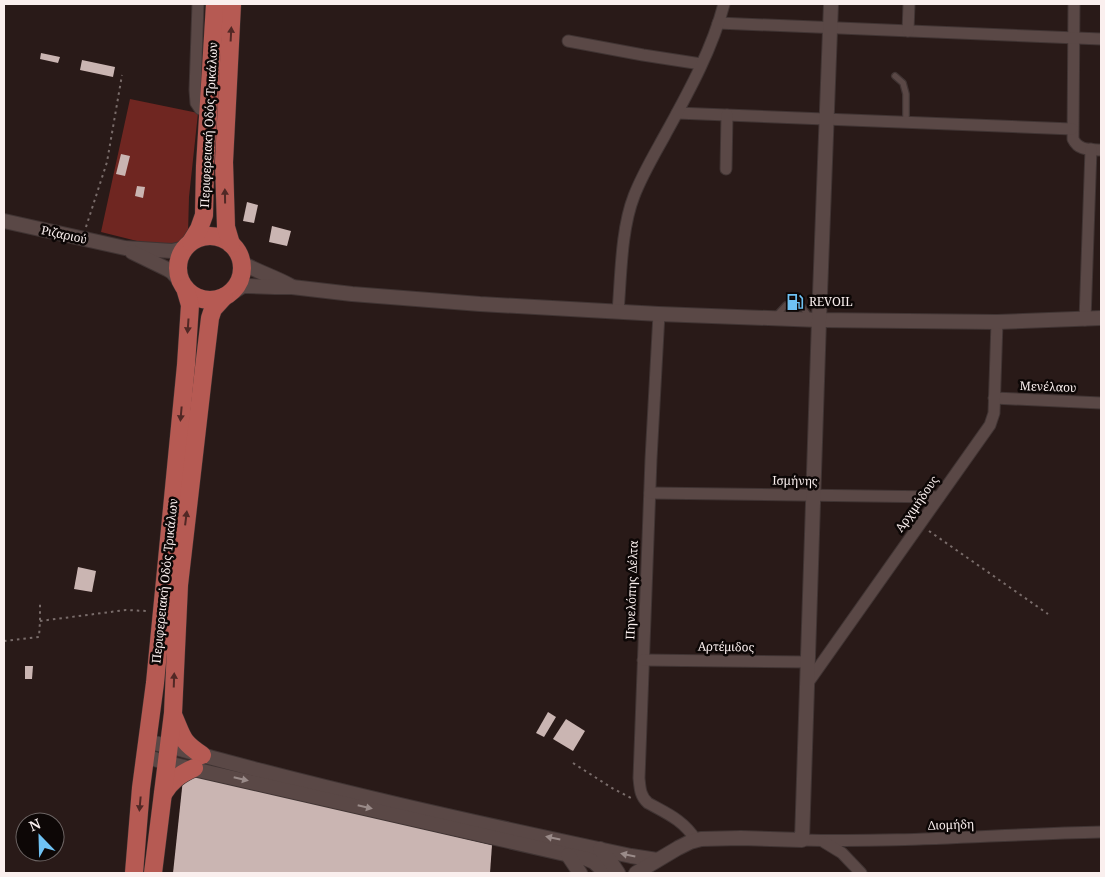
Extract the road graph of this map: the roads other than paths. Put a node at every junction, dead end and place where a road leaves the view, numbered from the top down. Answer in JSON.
{"nodes":[{"id":1,"x":198,"y":4,"type":"edge"},
{"id":2,"x":215,"y":4,"type":"edge"},
{"id":3,"x":232,"y":4,"type":"edge"},
{"id":4,"x":724,"y":4,"type":"edge"},
{"id":5,"x":831,"y":4,"type":"edge"},
{"id":6,"x":909,"y":4,"type":"edge"},
{"id":7,"x":1074,"y":4,"type":"edge"},
{"id":8,"x":718,"y":23,"type":"junction"},
{"id":9,"x":830,"y":28,"type":"junction"},
{"id":10,"x":908,"y":31,"type":"junction"},
{"id":11,"x":1074,"y":38,"type":"junction"},
{"id":12,"x":1101,"y":39,"type":"edge"},
{"id":13,"x":568,"y":41,"type":"dead end"},
{"id":14,"x":701,"y":64,"type":"junction"},
{"id":15,"x":895,"y":76,"type":"dead end"},
{"id":16,"x":209,"y":111,"type":"junction"},
{"id":17,"x":677,"y":113,"type":"junction"},
{"id":18,"x":727,"y":114,"type":"junction"},
{"id":19,"x":827,"y":120,"type":"junction"},
{"id":20,"x":906,"y":123,"type":"junction"},
{"id":21,"x":1072,"y":129,"type":"junction"},
{"id":22,"x":1096,"y":150,"type":"edge"},
{"id":23,"x":726,"y":169,"type":"dead end"},
{"id":24,"x":4,"y":222,"type":"edge"},
{"id":25,"x":231,"y":244,"type":"junction"},
{"id":26,"x":188,"y":245,"type":"junction"},
{"id":27,"x":125,"y":248,"type":"junction"},
{"id":28,"x":242,"y":263,"type":"junction"},
{"id":29,"x":183,"y":285,"type":"junction"},
{"id":30,"x":292,"y":287,"type":"junction"},
{"id":31,"x":228,"y":294,"type":"junction"},
{"id":32,"x":618,"y":312,"type":"junction"},
{"id":33,"x":659,"y":314,"type":"junction"},
{"id":34,"x":1101,"y":318,"type":"edge"},
{"id":35,"x":815,"y":320,"type":"junction"},
{"id":36,"x":1085,"y":320,"type":"junction"},
{"id":37,"x":997,"y":322,"type":"junction"},
{"id":38,"x":994,"y":398,"type":"junction"},
{"id":39,"x":1101,"y":403,"type":"edge"},
{"id":40,"x":650,"y":492,"type":"junction"},
{"id":41,"x":813,"y":495,"type":"junction"},
{"id":42,"x":940,"y":497,"type":"junction"},
{"id":43,"x":644,"y":660,"type":"junction"},
{"id":44,"x":807,"y":662,"type":"junction"},
{"id":45,"x":806,"y":684,"type":"junction"},
{"id":46,"x":173,"y":713,"type":"junction"},
{"id":47,"x":146,"y":749,"type":"junction"},
{"id":48,"x":168,"y":754,"type":"junction"},
{"id":49,"x":198,"y":762,"type":"junction"},
{"id":50,"x":163,"y":794,"type":"junction"},
{"id":51,"x":1101,"y":832,"type":"edge"},
{"id":52,"x":696,"y":840,"type":"junction"},
{"id":53,"x":802,"y":840,"type":"junction"},
{"id":54,"x":822,"y":841,"type":"junction"},
{"id":55,"x":600,"y":849,"type":"junction"},
{"id":56,"x":568,"y":855,"type":"junction"},
{"id":57,"x":656,"y":860,"type":"junction"},
{"id":58,"x":134,"y":873,"type":"edge"},
{"id":59,"x":153,"y":873,"type":"edge"},
{"id":60,"x":580,"y":873,"type":"edge"},
{"id":61,"x":606,"y":873,"type":"edge"},
{"id":62,"x":618,"y":873,"type":"edge"},
{"id":63,"x":636,"y":873,"type":"edge"},
{"id":64,"x":862,"y":873,"type":"edge"}],
"edges":[{"from":1,"to":16,"type":"street"},
{"from":2,"to":16,"type":"main road","name":"Περιφερειακή Οδός Τρικάλων"},
{"from":25,"to":3,"type":"main road","name":"Περιφερειακή Οδός Τρικάλων","one_way":true},
{"from":4,"to":8,"type":"street"},
{"from":5,"to":9,"type":"street"},
{"from":6,"to":10,"type":"street"},
{"from":7,"to":11,"type":"street"},
{"from":8,"to":9,"type":"street"},
{"from":8,"to":14,"type":"street"},
{"from":9,"to":10,"type":"street"},
{"from":9,"to":19,"type":"street"},
{"from":10,"to":11,"type":"street"},
{"from":11,"to":12,"type":"street"},
{"from":11,"to":21,"type":"street"},
{"from":13,"to":14,"type":"street"},
{"from":14,"to":17,"type":"street"},
{"from":15,"to":20,"type":"lane"},
{"from":16,"to":26,"type":"main road","name":"Περιφερειακή Οδός Τρικάλων"},
{"from":17,"to":18,"type":"street"},
{"from":17,"to":32,"type":"street"},
{"from":18,"to":19,"type":"street"},
{"from":18,"to":23,"type":"street"},
{"from":19,"to":20,"type":"street"},
{"from":19,"to":35,"type":"street"},
{"from":20,"to":21,"type":"street"},
{"from":21,"to":22,"type":"street"},
{"from":22,"to":36,"type":"street"},
{"from":24,"to":27,"type":"street","name":"Ριζαριού"},
{"from":25,"to":26,"type":"main road"},
{"from":25,"to":28,"type":"main road"},
{"from":26,"to":27,"type":"street","name":"Ριζαριού"},
{"from":26,"to":29,"type":"main road"},
{"from":27,"to":29,"type":"street","name":"Ριζαριού"},
{"from":28,"to":30,"type":"street"},
{"from":28,"to":31,"type":"main road"},
{"from":29,"to":31,"type":"main road"},
{"from":29,"to":47,"type":"main road","name":"Περιφερειακή Οδός Τρικάλων","one_way":true},
{"from":30,"to":31,"type":"street"},
{"from":30,"to":32,"type":"street"},
{"from":46,"to":31,"type":"main road","name":"Περιφερειακή Οδός Τρικάλων","one_way":true},
{"from":32,"to":33,"type":"street"},
{"from":33,"to":35,"type":"street"},
{"from":33,"to":40,"type":"street","name":"Πηνελόπης Δέλτα"},
{"from":34,"to":36,"type":"street"},
{"from":35,"to":37,"type":"street"},
{"from":35,"to":41,"type":"street"},
{"from":36,"to":37,"type":"street"},
{"from":37,"to":38,"type":"street","name":"Αρχιμήδους"},
{"from":38,"to":39,"type":"street","name":"Μενέλαου"},
{"from":38,"to":42,"type":"street","name":"Αρχιμήδους"},
{"from":40,"to":41,"type":"street","name":"Ισμήνης"},
{"from":40,"to":43,"type":"street","name":"Πηνελόπης Δέλτα"},
{"from":41,"to":42,"type":"street","name":"Ισμήνης"},
{"from":41,"to":44,"type":"street"},
{"from":42,"to":45,"type":"street","name":"Αρχιμήδους"},
{"from":43,"to":44,"type":"street","name":"Αρτέμιδος"},
{"from":43,"to":52,"type":"street","name":"Πηνελόπης Δέλτα"},
{"from":44,"to":45,"type":"street"},
{"from":45,"to":53,"type":"street"},
{"from":46,"to":48,"type":"main road","name":"Περιφερειακή Οδός Τρικάλων"},
{"from":46,"to":49,"type":"main road"},
{"from":47,"to":48,"type":"street"},
{"from":47,"to":58,"type":"main road","name":"Περιφερειακή Οδός Τρικάλων","one_way":true},
{"from":48,"to":49,"type":"street"},
{"from":48,"to":50,"type":"main road","name":"Περιφερειακή Οδός Τρικάλων"},
{"from":49,"to":50,"type":"main road"},
{"from":55,"to":49,"type":"street","one_way":true},
{"from":49,"to":56,"type":"street","one_way":true},
{"from":50,"to":59,"type":"main road","name":"Περιφερειακή Οδός Τρικάλων"},
{"from":51,"to":54,"type":"street","name":"Διομήδη"},
{"from":52,"to":53,"type":"street"},
{"from":52,"to":57,"type":"street"},
{"from":53,"to":54,"type":"street","name":"Διομήδη"},
{"from":54,"to":64,"type":"street"},
{"from":57,"to":55,"type":"street","one_way":true},
{"from":55,"to":62,"type":"street"},
{"from":56,"to":60,"type":"street"},
{"from":56,"to":61,"type":"street"},
{"from":57,"to":63,"type":"street"}]}
